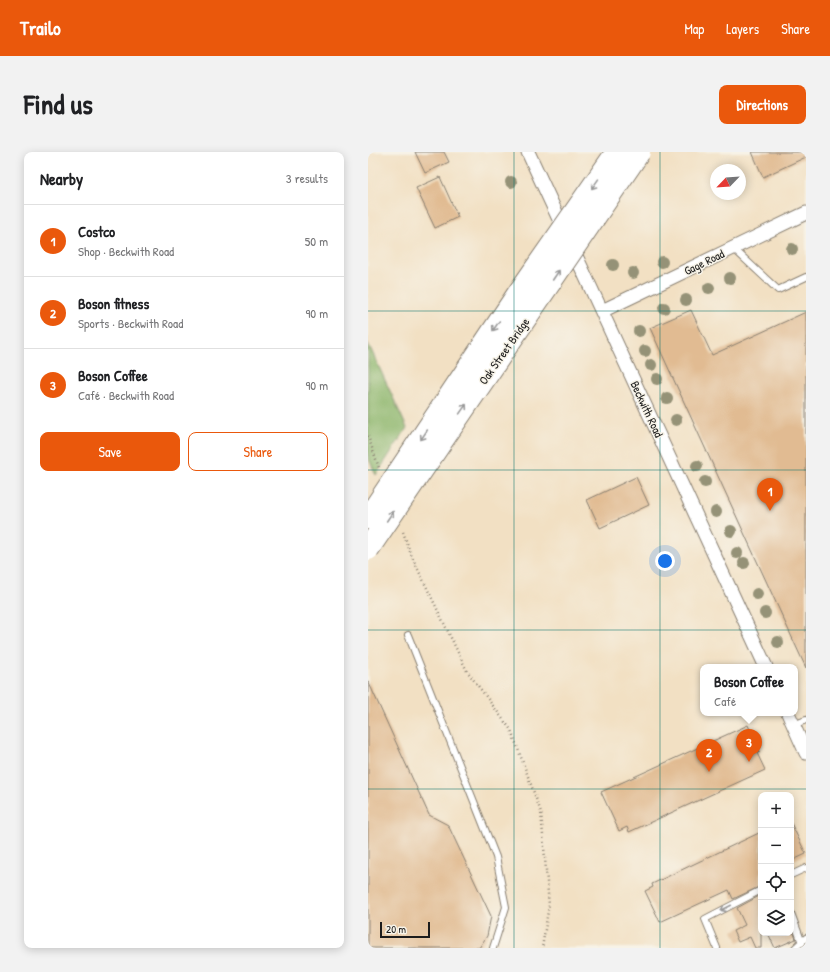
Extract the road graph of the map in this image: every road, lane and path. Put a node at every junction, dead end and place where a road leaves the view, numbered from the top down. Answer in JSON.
{"nodes":[{"id":1,"x":528,"y":152,"type":"edge"},
{"id":2,"x":617,"y":152,"type":"edge"},
{"id":3,"x":639,"y":152,"type":"edge"},
{"id":4,"x":806,"y":213,"type":"edge"},
{"id":5,"x":733,"y":248,"type":"junction"},
{"id":6,"x":806,"y":277,"type":"edge"},
{"id":7,"x":602,"y":311,"type":"junction"},
{"id":8,"x":368,"y":436,"type":"edge"},
{"id":9,"x":381,"y":471,"type":"dead end"},
{"id":10,"x":368,"y":518,"type":"edge"},
{"id":11,"x":401,"y":528,"type":"dead end"},
{"id":12,"x":368,"y":549,"type":"edge"},
{"id":13,"x":408,"y":635,"type":"dead end"},
{"id":14,"x":765,"y":664,"type":"edge"},
{"id":15,"x":789,"y":716,"type":"edge"},
{"id":16,"x":806,"y":720,"type":"edge"},
{"id":17,"x":793,"y":725,"type":"junction"},
{"id":18,"x":806,"y":753,"type":"edge"},
{"id":19,"x":806,"y":868,"type":"edge"},
{"id":20,"x":794,"y":874,"type":"edge"},
{"id":21,"x":758,"y":892,"type":"edge"},
{"id":22,"x":794,"y":919,"type":"edge"},
{"id":23,"x":804,"y":941,"type":"edge"},
{"id":24,"x":493,"y":948,"type":"edge"},
{"id":25,"x":542,"y":948,"type":"edge"},
{"id":26,"x":717,"y":948,"type":"edge"},
{"id":27,"x":795,"y":948,"type":"edge"}],
"edges":[{"from":1,"to":7,"type":"street","name":"Beckwith Road"},
{"from":2,"to":10,"type":"highway","name":"Oak Street Bridge","one_way":true,"bridge":true},
{"from":12,"to":3,"type":"highway","name":"Oak Street Bridge","one_way":true,"bridge":true},
{"from":4,"to":5,"type":"street","name":"Gage Road"},
{"from":5,"to":6,"type":"lane"},
{"from":5,"to":7,"type":"street","name":"Gage Road"},
{"from":7,"to":14,"type":"street","name":"Beckwith Road"},
{"from":8,"to":9,"type":"path"},
{"from":11,"to":25,"type":"path"},
{"from":13,"to":24,"type":"lane"},
{"from":15,"to":17,"type":"street"},
{"from":16,"to":17,"type":"lane"},
{"from":17,"to":18,"type":"street"},
{"from":19,"to":20,"type":"lane"},
{"from":21,"to":26,"type":"lane","one_way":true},
{"from":22,"to":23,"type":"lane"},
{"from":23,"to":27,"type":"lane"}]}
